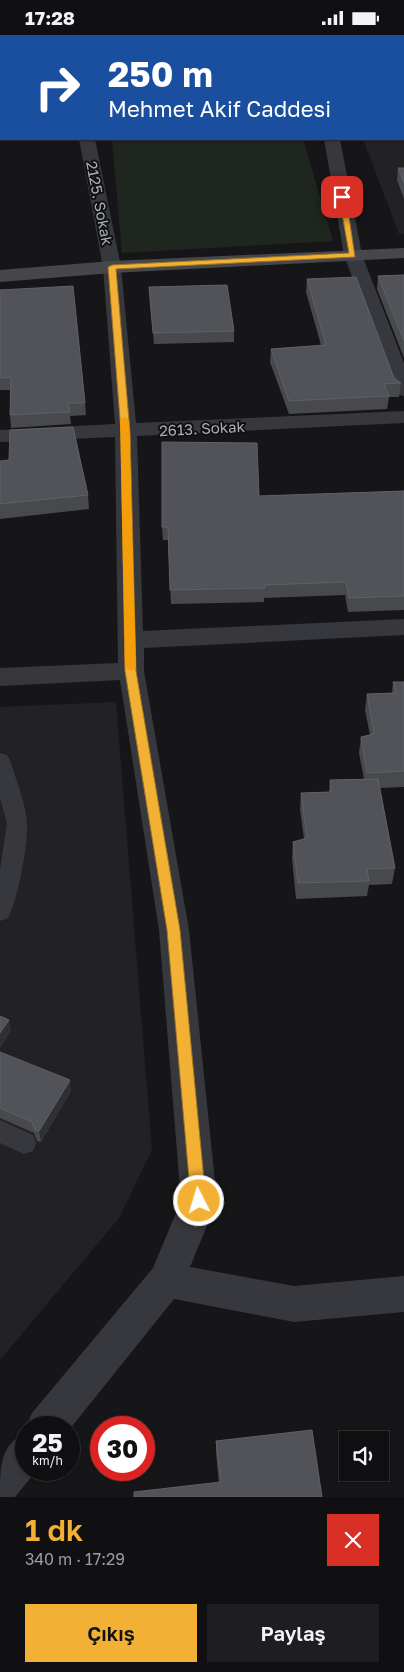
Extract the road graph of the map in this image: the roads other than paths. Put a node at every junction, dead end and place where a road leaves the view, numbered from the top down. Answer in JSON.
{"nodes":[{"id":1,"x":87,"y":140,"type":"edge"},
{"id":2,"x":332,"y":140,"type":"edge"},
{"id":3,"x":404,"y":253,"type":"edge"},
{"id":4,"x":353,"y":255,"type":"junction"},
{"id":5,"x":112,"y":267,"type":"junction"},
{"id":6,"x":0,"y":276,"type":"edge"},
{"id":7,"x":404,"y":390,"type":"edge"},
{"id":8,"x":404,"y":417,"type":"edge"},
{"id":9,"x":126,"y":432,"type":"junction"},
{"id":10,"x":0,"y":436,"type":"edge"},
{"id":11,"x":404,"y":627,"type":"edge"},
{"id":12,"x":131,"y":641,"type":"junction"},
{"id":13,"x":131,"y":671,"type":"junction"},
{"id":14,"x":0,"y":677,"type":"edge"},
{"id":15,"x":0,"y":760,"type":"edge"},
{"id":16,"x":0,"y":912,"type":"edge"},
{"id":17,"x":0,"y":1131,"type":"edge"},
{"id":18,"x":24,"y":1143,"type":"dead end"},
{"id":19,"x":166,"y":1280,"type":"junction"},
{"id":20,"x":404,"y":1294,"type":"edge"},
{"id":21,"x":55,"y":1416,"type":"edge"},
{"id":22,"x":15,"y":1466,"type":"edge"},
{"id":23,"x":0,"y":1484,"type":"edge"}],
"edges":[{"from":1,"to":5,"type":"street","name":"2125. Sokak"},
{"from":2,"to":4,"type":"street"},
{"from":3,"to":4,"type":"street"},
{"from":4,"to":5,"type":"street"},
{"from":4,"to":7,"type":"street"},
{"from":5,"to":6,"type":"street"},
{"from":5,"to":9,"type":"street","name":"2125. Sokak"},
{"from":8,"to":9,"type":"street","name":"2613. Sokak"},
{"from":9,"to":10,"type":"street","name":"2613. Sokak"},
{"from":9,"to":12,"type":"street","name":"2125. Sokak"},
{"from":11,"to":12,"type":"street"},
{"from":12,"to":13,"type":"street","name":"2125. Sokak"},
{"from":13,"to":14,"type":"street"},
{"from":13,"to":19,"type":"street","name":"2125. Sokak"},
{"from":15,"to":16,"type":"lane"},
{"from":17,"to":18,"type":"lane"},
{"from":19,"to":20,"type":"street"},
{"from":19,"to":21,"type":"street","name":"2125. Sokak"},
{"from":22,"to":23,"type":"street"}]}
